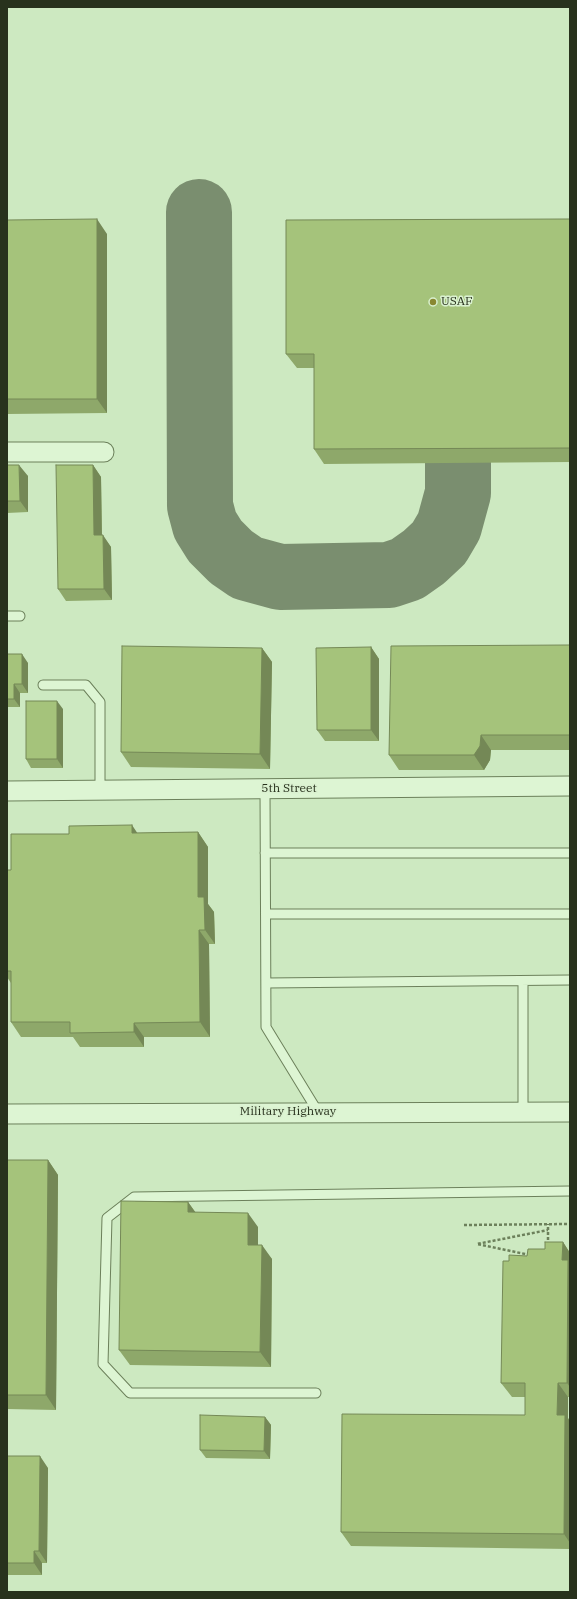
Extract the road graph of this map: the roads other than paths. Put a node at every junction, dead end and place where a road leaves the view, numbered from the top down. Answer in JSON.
{"nodes":[{"id":1,"x":7,"y":452,"type":"edge"},
{"id":2,"x":104,"y":452,"type":"dead end"},
{"id":3,"x":7,"y":616,"type":"edge"},
{"id":4,"x":20,"y":616,"type":"dead end"},
{"id":5,"x":43,"y":684,"type":"dead end"},
{"id":6,"x":570,"y":786,"type":"edge"},
{"id":7,"x":100,"y":789,"type":"junction"},
{"id":8,"x":265,"y":789,"type":"junction"},
{"id":9,"x":7,"y":790,"type":"edge"},
{"id":10,"x":265,"y":853,"type":"junction"},
{"id":11,"x":570,"y":853,"type":"edge"},
{"id":12,"x":266,"y":914,"type":"junction"},
{"id":13,"x":570,"y":914,"type":"edge"},
{"id":14,"x":570,"y":980,"type":"edge"},
{"id":15,"x":522,"y":982,"type":"junction"},
{"id":16,"x":267,"y":983,"type":"junction"},
{"id":17,"x":318,"y":1112,"type":"junction"},
{"id":18,"x":523,"y":1112,"type":"junction"},
{"id":19,"x":570,"y":1112,"type":"edge"},
{"id":20,"x":7,"y":1114,"type":"edge"},
{"id":21,"x":570,"y":1191,"type":"edge"},
{"id":22,"x":316,"y":1393,"type":"dead end"}],
"edges":[{"from":1,"to":2,"type":"street"},
{"from":3,"to":4,"type":"lane"},
{"from":5,"to":7,"type":"lane"},
{"from":6,"to":8,"type":"street","name":"5th Street"},
{"from":7,"to":8,"type":"street","name":"5th Street"},
{"from":7,"to":9,"type":"street","name":"5th Street"},
{"from":8,"to":10,"type":"lane"},
{"from":10,"to":11,"type":"lane"},
{"from":10,"to":12,"type":"lane"},
{"from":12,"to":13,"type":"lane"},
{"from":12,"to":16,"type":"lane"},
{"from":14,"to":15,"type":"lane"},
{"from":15,"to":16,"type":"lane"},
{"from":15,"to":18,"type":"lane"},
{"from":16,"to":17,"type":"lane"},
{"from":17,"to":18,"type":"street","name":"Military Highway"},
{"from":17,"to":20,"type":"street","name":"Military Highway"},
{"from":18,"to":19,"type":"street","name":"Military Highway"},
{"from":21,"to":22,"type":"lane"}]}
